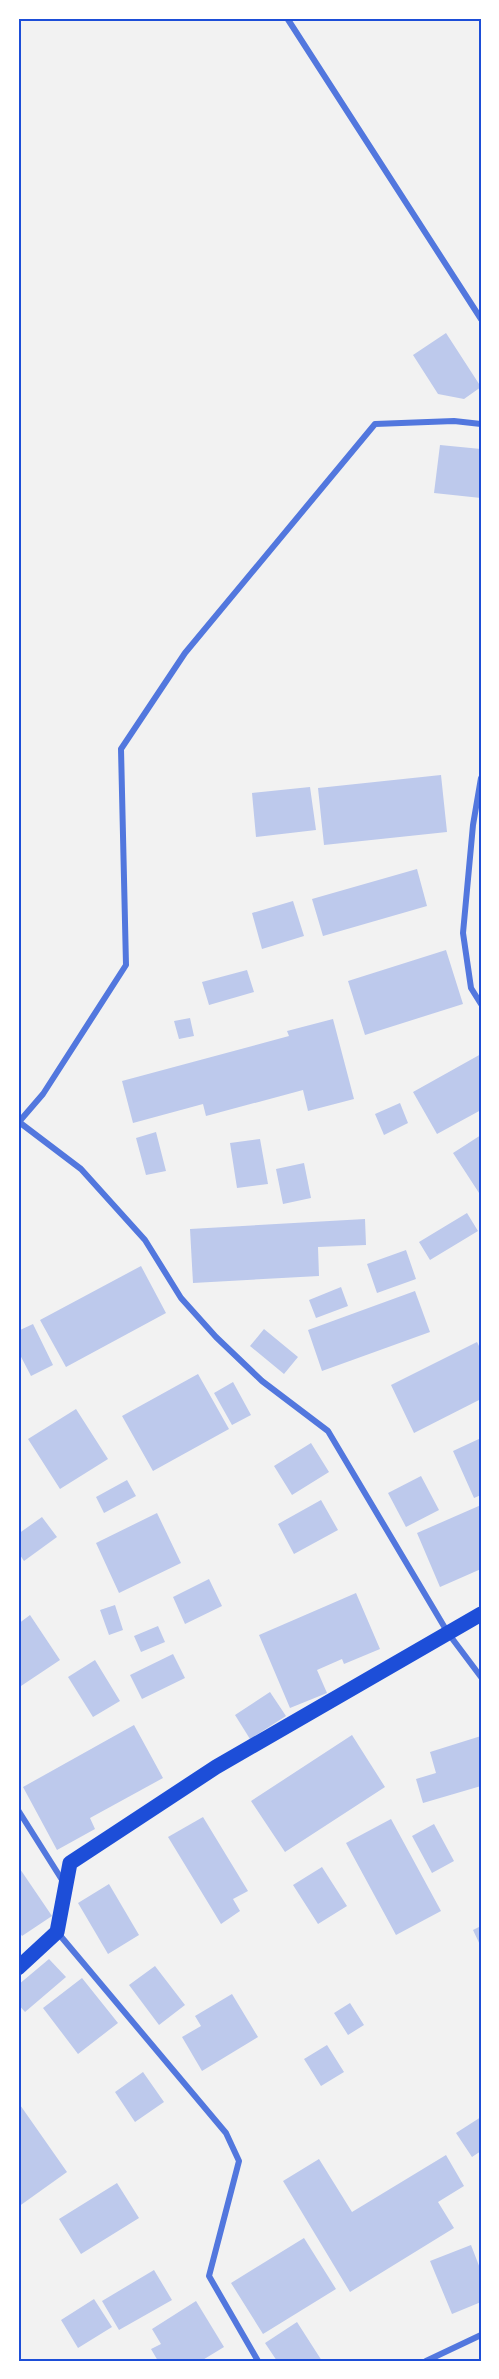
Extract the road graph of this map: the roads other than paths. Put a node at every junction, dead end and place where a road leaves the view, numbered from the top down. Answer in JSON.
{"nodes":[{"id":1,"x":287,"y":18,"type":"edge"},
{"id":2,"x":481,"y":319,"type":"edge"},
{"id":3,"x":481,"y":424,"type":"edge"},
{"id":4,"x":481,"y":778,"type":"edge"},
{"id":5,"x":481,"y":1004,"type":"edge"},
{"id":6,"x":19,"y":1122,"type":"edge"},
{"id":7,"x":481,"y":1614,"type":"edge"},
{"id":8,"x":448,"y":1633,"type":"junction"},
{"id":9,"x":481,"y":1677,"type":"edge"},
{"id":10,"x":18,"y":1810,"type":"edge"},
{"id":11,"x":66,"y":1886,"type":"junction"},
{"id":12,"x":57,"y":1932,"type":"junction"},
{"id":13,"x":18,"y":1968,"type":"edge"},
{"id":14,"x":481,"y":2336,"type":"edge"},
{"id":15,"x":258,"y":2361,"type":"edge"},
{"id":16,"x":426,"y":2361,"type":"edge"}],
"edges":[{"from":1,"to":2,"type":"street"},
{"from":3,"to":6,"type":"street"},
{"from":4,"to":5,"type":"street"},
{"from":6,"to":8,"type":"street"},
{"from":7,"to":8,"type":"main road"},
{"from":8,"to":9,"type":"street"},
{"from":8,"to":11,"type":"main road"},
{"from":10,"to":11,"type":"street"},
{"from":11,"to":12,"type":"main road"},
{"from":12,"to":13,"type":"main road"},
{"from":12,"to":15,"type":"street"},
{"from":14,"to":16,"type":"street"}]}
